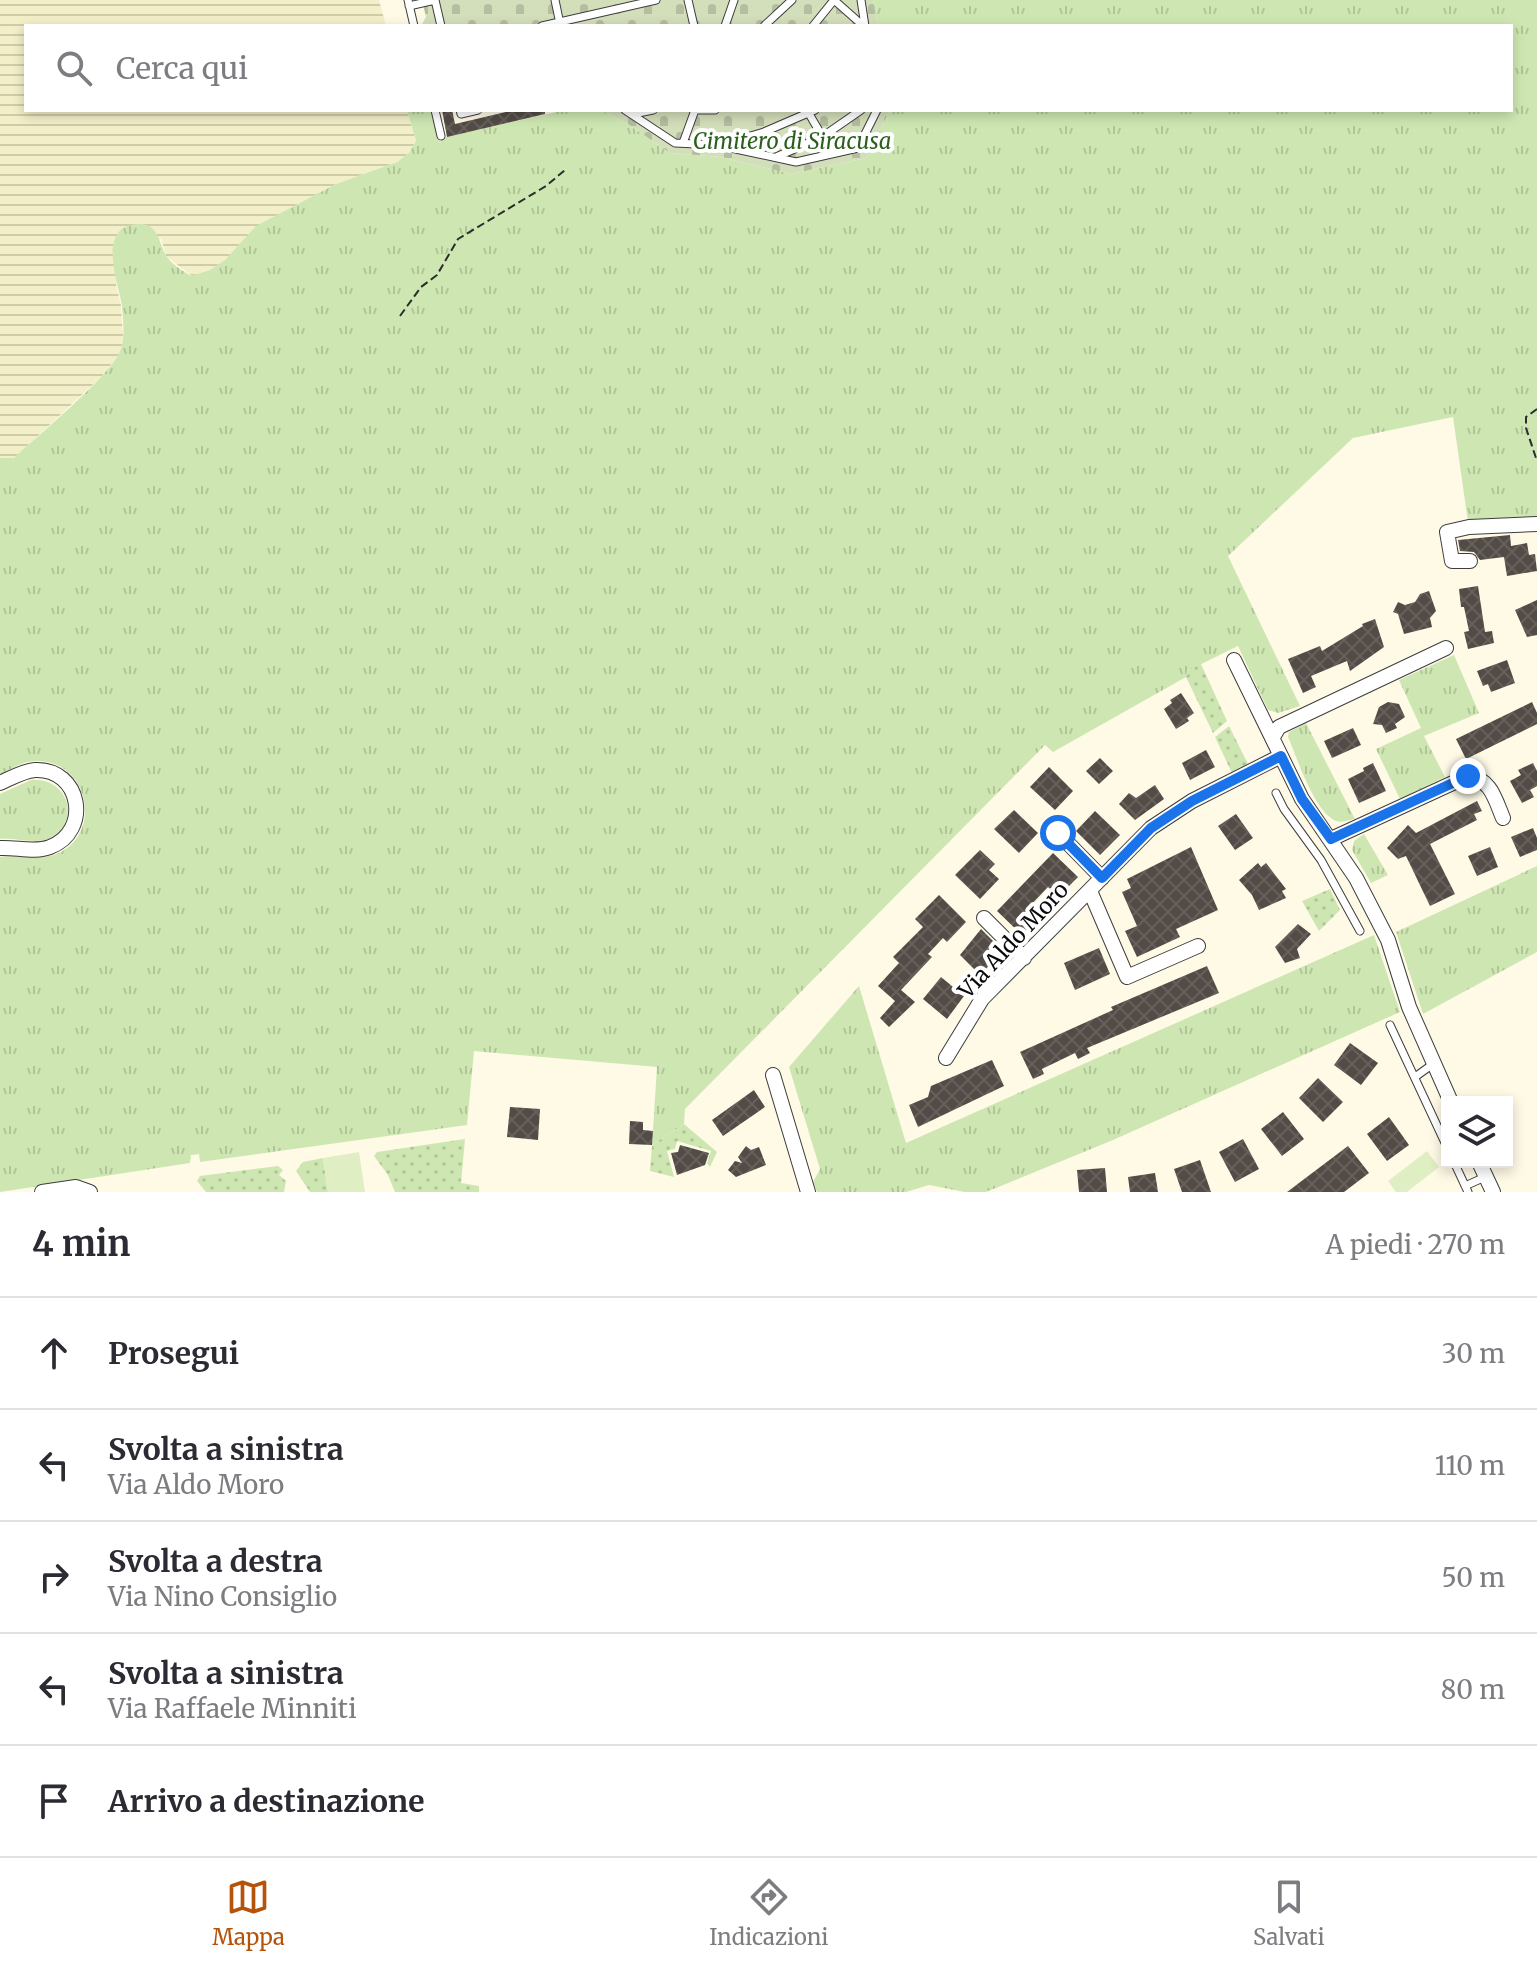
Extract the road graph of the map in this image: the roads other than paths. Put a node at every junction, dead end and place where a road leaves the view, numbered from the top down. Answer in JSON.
{"nodes":[{"id":1,"x":435,"y":0,"type":"edge"},
{"id":2,"x":555,"y":0,"type":"edge"},
{"id":3,"x":656,"y":0,"type":"edge"},
{"id":4,"x":688,"y":0,"type":"edge"},
{"id":5,"x":734,"y":0,"type":"edge"},
{"id":6,"x":792,"y":0,"type":"edge"},
{"id":7,"x":834,"y":0,"type":"edge"},
{"id":8,"x":861,"y":0,"type":"edge"},
{"id":9,"x":409,"y":3,"type":"edge"},
{"id":10,"x":414,"y":24,"type":"edge"},
{"id":11,"x":441,"y":24,"type":"edge"},
{"id":12,"x":560,"y":24,"type":"edge"},
{"id":13,"x":694,"y":24,"type":"edge"},
{"id":14,"x":726,"y":24,"type":"edge"},
{"id":15,"x":766,"y":24,"type":"edge"},
{"id":16,"x":815,"y":24,"type":"edge"},
{"id":17,"x":862,"y":24,"type":"edge"},
{"id":18,"x":435,"y":112,"type":"edge"},
{"id":19,"x":629,"y":112,"type":"edge"},
{"id":20,"x":694,"y":112,"type":"edge"},
{"id":21,"x":808,"y":112,"type":"edge"},
{"id":22,"x":810,"y":112,"type":"edge"},
{"id":23,"x":858,"y":112,"type":"edge"},
{"id":24,"x":876,"y":112,"type":"edge"},
{"id":25,"x":441,"y":136,"type":"dead end"},
{"id":26,"x":822,"y":137,"type":"junction"},
{"id":27,"x":683,"y":143,"type":"junction"},
{"id":28,"x":717,"y":145,"type":"junction"},
{"id":29,"x":832,"y":153,"type":"junction"},
{"id":30,"x":775,"y":158,"type":"junction"},
{"id":31,"x":1537,"y":524,"type":"edge"},
{"id":32,"x":1470,"y":561,"type":"dead end"},
{"id":33,"x":1446,"y":648,"type":"dead end"},
{"id":34,"x":1234,"y":660,"type":"dead end"},
{"id":35,"x":1273,"y":737,"type":"junction"},
{"id":36,"x":1281,"y":756,"type":"junction"},
{"id":37,"x":0,"y":783,"type":"edge"},
{"id":38,"x":1276,"y":793,"type":"dead end"},
{"id":39,"x":1503,"y":818,"type":"dead end"},
{"id":40,"x":1058,"y":833,"type":"dead end"},
{"id":41,"x":1334,"y":844,"type":"junction"},
{"id":42,"x":0,"y":848,"type":"edge"},
{"id":43,"x":1321,"y":860,"type":"junction"},
{"id":44,"x":1102,"y":878,"type":"junction"},
{"id":45,"x":1090,"y":891,"type":"junction"},
{"id":46,"x":984,"y":918,"type":"dead end"},
{"id":47,"x":1360,"y":931,"type":"dead end"},
{"id":48,"x":1198,"y":946,"type":"dead end"},
{"id":49,"x":1024,"y":958,"type":"junction"},
{"id":50,"x":1390,"y":1025,"type":"dead end"},
{"id":51,"x":946,"y":1058,"type":"dead end"},
{"id":52,"x":1433,"y":1064,"type":"junction"},
{"id":53,"x":773,"y":1075,"type":"dead end"},
{"id":54,"x":1415,"y":1077,"type":"junction"},
{"id":55,"x":1448,"y":1096,"type":"edge"},
{"id":56,"x":1441,"y":1134,"type":"edge"},
{"id":57,"x":1457,"y":1168,"type":"edge"},
{"id":58,"x":1481,"y":1168,"type":"edge"},
{"id":59,"x":1485,"y":1177,"type":"junction"},
{"id":60,"x":1466,"y":1189,"type":"edge"},
{"id":61,"x":42,"y":1192,"type":"edge"},
{"id":62,"x":90,"y":1192,"type":"edge"},
{"id":63,"x":808,"y":1192,"type":"edge"},
{"id":64,"x":1493,"y":1192,"type":"edge"}],
"edges":[{"from":1,"to":9,"type":"lane"},
{"from":1,"to":11,"type":"lane"},
{"from":2,"to":12,"type":"lane"},
{"from":3,"to":12,"type":"lane"},
{"from":4,"to":13,"type":"lane"},
{"from":5,"to":14,"type":"lane"},
{"from":6,"to":15,"type":"lane"},
{"from":7,"to":16,"type":"lane"},
{"from":7,"to":17,"type":"lane"},
{"from":8,"to":17,"type":"lane"},
{"from":9,"to":10,"type":"lane"},
{"from":18,"to":25,"type":"lane"},
{"from":19,"to":27,"type":"lane"},
{"from":20,"to":27,"type":"lane"},
{"from":21,"to":28,"type":"lane"},
{"from":22,"to":26,"type":"lane"},
{"from":23,"to":26,"type":"lane"},
{"from":24,"to":29,"type":"lane"},
{"from":26,"to":29,"type":"lane"},
{"from":26,"to":30,"type":"lane"},
{"from":27,"to":28,"type":"lane"},
{"from":28,"to":30,"type":"lane"},
{"from":29,"to":30,"type":"lane"},
{"from":31,"to":32,"type":"street"},
{"from":33,"to":35,"type":"street"},
{"from":34,"to":35,"type":"street"},
{"from":35,"to":36,"type":"street"},
{"from":36,"to":41,"type":"street"},
{"from":36,"to":44,"type":"street","name":"Via Aldo Moro"},
{"from":37,"to":42,"type":"street"},
{"from":38,"to":43,"type":"lane"},
{"from":39,"to":41,"type":"street"},
{"from":40,"to":44,"type":"street"},
{"from":41,"to":43,"type":"lane"},
{"from":41,"to":52,"type":"street"},
{"from":43,"to":47,"type":"lane"},
{"from":44,"to":45,"type":"street","name":"Via Aldo Moro"},
{"from":45,"to":48,"type":"street"},
{"from":45,"to":49,"type":"street","name":"Via Aldo Moro"},
{"from":46,"to":49,"type":"street"},
{"from":49,"to":51,"type":"street","name":"Via Aldo Moro"},
{"from":50,"to":54,"type":"lane"},
{"from":52,"to":54,"type":"lane"},
{"from":52,"to":55,"type":"street"},
{"from":53,"to":63,"type":"street"},
{"from":54,"to":56,"type":"lane"},
{"from":57,"to":60,"type":"lane"},
{"from":58,"to":59,"type":"street"},
{"from":59,"to":60,"type":"lane"},
{"from":59,"to":64,"type":"street"},
{"from":61,"to":62,"type":"street"}]}
